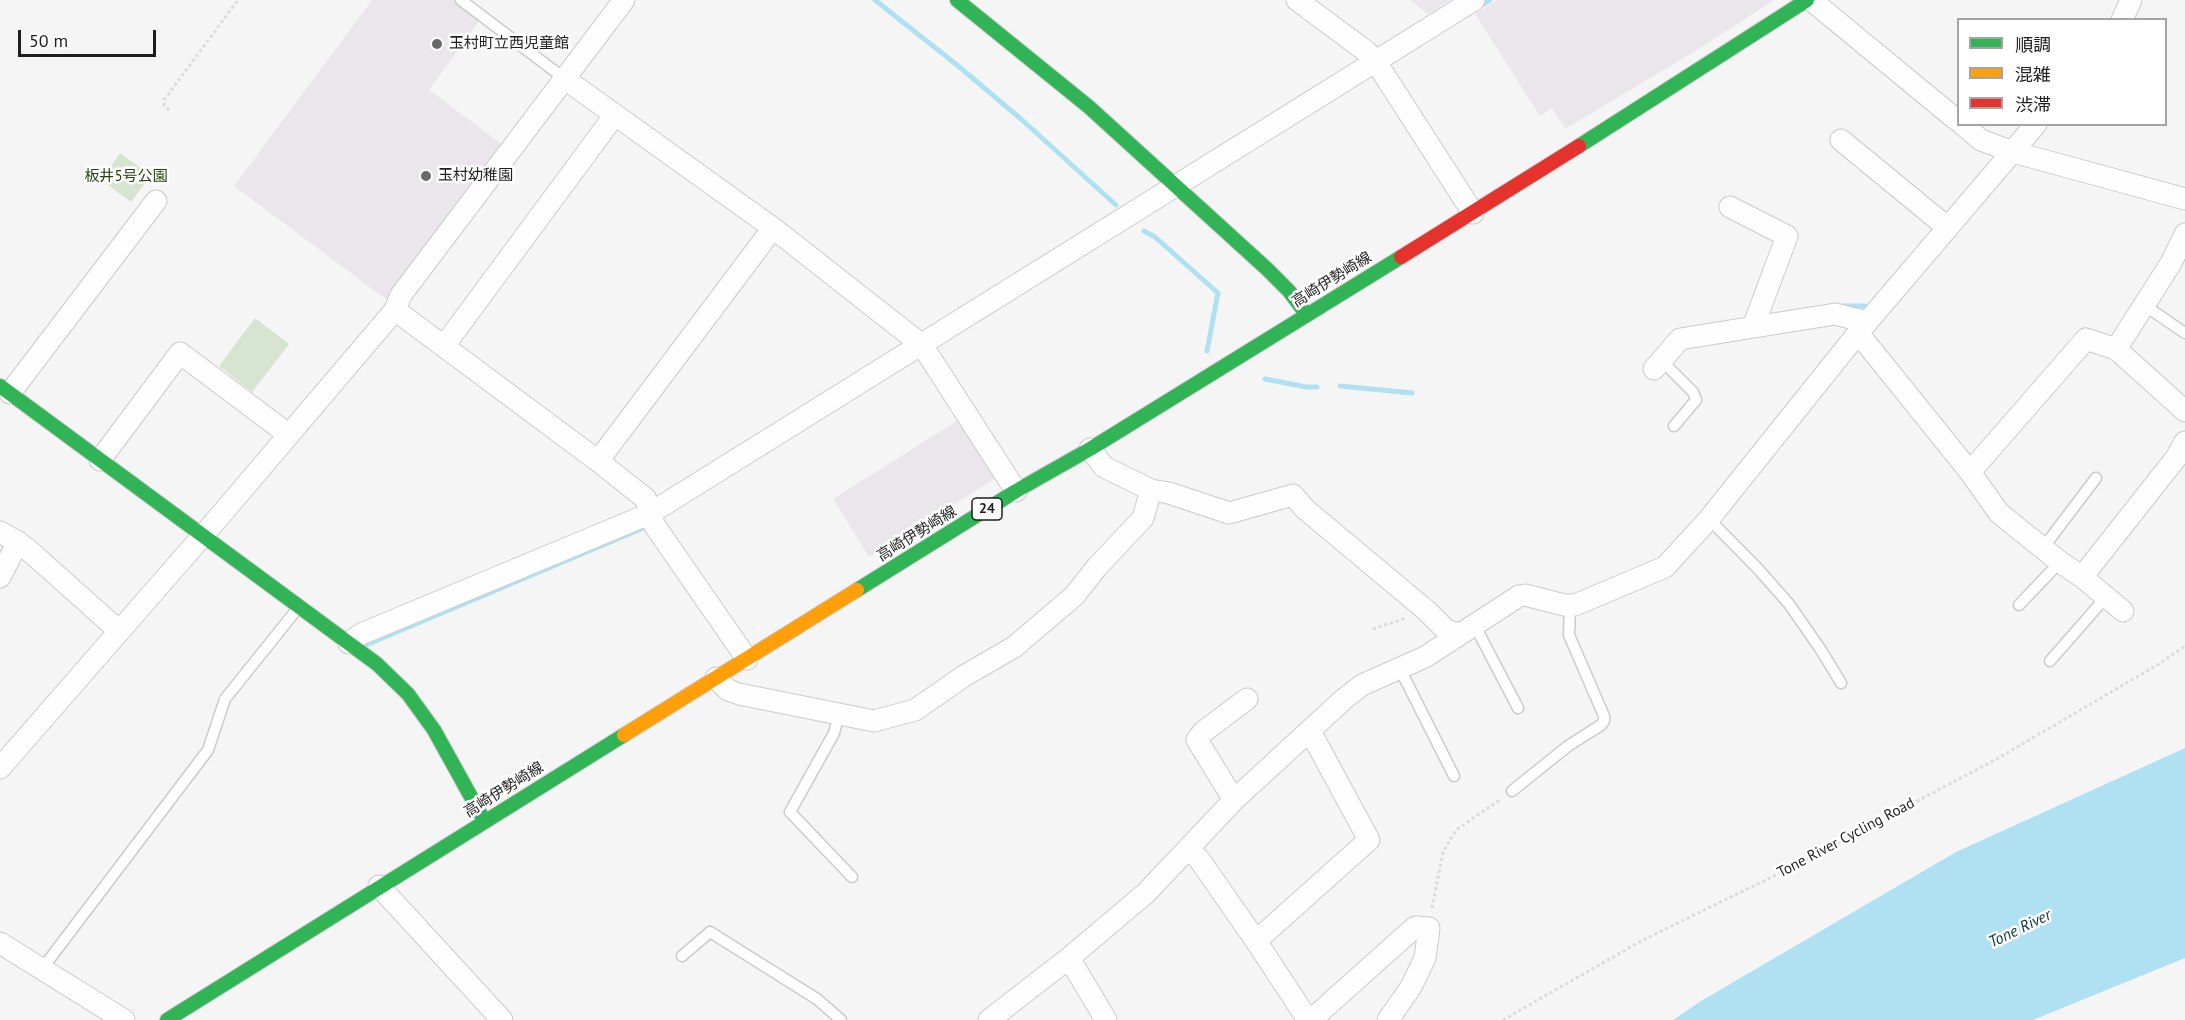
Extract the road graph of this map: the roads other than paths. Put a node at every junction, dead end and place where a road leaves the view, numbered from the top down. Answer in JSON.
{"nodes":[{"id":1,"x":461,"y":0,"type":"edge"},
{"id":2,"x":624,"y":0,"type":"edge"},
{"id":3,"x":957,"y":0,"type":"edge"},
{"id":4,"x":1297,"y":0,"type":"edge"},
{"id":5,"x":1474,"y":0,"type":"edge"},
{"id":6,"x":1809,"y":0,"type":"edge"},
{"id":7,"x":2131,"y":0,"type":"edge"},
{"id":8,"x":2123,"y":18,"type":"edge"},
{"id":9,"x":1376,"y":62,"type":"junction"},
{"id":10,"x":565,"y":79,"type":"junction"},
{"id":11,"x":614,"y":116,"type":"junction"},
{"id":12,"x":1957,"y":119,"type":"edge"},
{"id":13,"x":1964,"y":126,"type":"edge"},
{"id":14,"x":2034,"y":126,"type":"edge"},
{"id":15,"x":1841,"y":140,"type":"dead end"},
{"id":16,"x":2013,"y":152,"type":"junction"},
{"id":17,"x":1177,"y":187,"type":"junction"},
{"id":18,"x":2185,"y":199,"type":"edge"},
{"id":19,"x":156,"y":201,"type":"dead end"},
{"id":20,"x":1730,"y":207,"type":"dead end"},
{"id":21,"x":1473,"y":213,"type":"junction"},
{"id":22,"x":773,"y":228,"type":"junction"},
{"id":23,"x":1948,"y":228,"type":"junction"},
{"id":24,"x":2185,"y":234,"type":"edge"},
{"id":25,"x":2144,"y":305,"type":"junction"},
{"id":26,"x":395,"y":310,"type":"junction"},
{"id":27,"x":1307,"y":315,"type":"junction"},
{"id":28,"x":1753,"y":327,"type":"junction"},
{"id":29,"x":1862,"y":328,"type":"junction"},
{"id":30,"x":2185,"y":333,"type":"edge"},
{"id":31,"x":922,"y":345,"type":"junction"},
{"id":32,"x":444,"y":346,"type":"junction"},
{"id":33,"x":2116,"y":349,"type":"junction"},
{"id":34,"x":1658,"y":365,"type":"joint"},
{"id":35,"x":5,"y":389,"type":"edge"},
{"id":36,"x":2185,"y":411,"type":"edge"},
{"id":37,"x":1674,"y":426,"type":"dead end"},
{"id":38,"x":289,"y":435,"type":"junction"},
{"id":39,"x":2185,"y":442,"type":"edge"},
{"id":40,"x":1090,"y":449,"type":"junction"},
{"id":41,"x":100,"y":460,"type":"junction"},
{"id":42,"x":598,"y":461,"type":"junction"},
{"id":43,"x":1970,"y":472,"type":"junction"},
{"id":44,"x":2096,"y":478,"type":"dead end"},
{"id":45,"x":1151,"y":490,"type":"junction"},
{"id":46,"x":1016,"y":491,"type":"junction"},
{"id":47,"x":649,"y":514,"type":"junction"},
{"id":48,"x":1709,"y":519,"type":"junction"},
{"id":49,"x":201,"y":535,"type":"junction"},
{"id":50,"x":9,"y":537,"type":"edge"},
{"id":51,"x":2043,"y":548,"type":"junction"},
{"id":52,"x":2060,"y":562,"type":"junction"},
{"id":53,"x":0,"y":577,"type":"edge"},
{"id":54,"x":2082,"y":577,"type":"junction"},
{"id":55,"x":2106,"y":597,"type":"junction"},
{"id":56,"x":300,"y":605,"type":"junction"},
{"id":57,"x":1570,"y":605,"type":"junction"},
{"id":58,"x":2019,"y":605,"type":"dead end"},
{"id":59,"x":2122,"y":611,"type":"dead end"},
{"id":60,"x":1466,"y":629,"type":"junction"},
{"id":61,"x":118,"y":630,"type":"junction"},
{"id":62,"x":349,"y":643,"type":"junction"},
{"id":63,"x":747,"y":659,"type":"junction"},
{"id":64,"x":2050,"y":661,"type":"dead end"},
{"id":65,"x":1399,"y":667,"type":"junction"},
{"id":66,"x":716,"y":678,"type":"junction"},
{"id":67,"x":1841,"y":683,"type":"dead end"},
{"id":68,"x":1247,"y":699,"type":"dead end"},
{"id":69,"x":1518,"y":708,"type":"dead end"},
{"id":70,"x":839,"y":714,"type":"junction"},
{"id":71,"x":1311,"y":731,"type":"junction"},
{"id":72,"x":0,"y":768,"type":"edge"},
{"id":73,"x":1454,"y":776,"type":"dead end"},
{"id":74,"x":1512,"y":791,"type":"road end"},
{"id":75,"x":1234,"y":800,"type":"junction"},
{"id":76,"x":485,"y":822,"type":"junction"},
{"id":77,"x":1188,"y":849,"type":"junction"},
{"id":78,"x":852,"y":877,"type":"dead end"},
{"id":79,"x":379,"y":886,"type":"junction"},
{"id":80,"x":1256,"y":941,"type":"junction"},
{"id":81,"x":0,"y":943,"type":"edge"},
{"id":82,"x":682,"y":956,"type":"dead end"},
{"id":83,"x":1069,"y":958,"type":"junction"},
{"id":84,"x":42,"y":969,"type":"junction"},
{"id":85,"x":124,"y":1020,"type":"edge"},
{"id":86,"x":167,"y":1020,"type":"edge"},
{"id":87,"x":502,"y":1020,"type":"edge"},
{"id":88,"x":841,"y":1020,"type":"edge"},
{"id":89,"x":989,"y":1020,"type":"edge"},
{"id":90,"x":1106,"y":1020,"type":"edge"},
{"id":91,"x":1309,"y":1020,"type":"edge"},
{"id":92,"x":1388,"y":1020,"type":"edge"}],
"edges":[{"from":1,"to":10,"type":"lane"},
{"from":2,"to":10,"type":"street"},
{"from":3,"to":17,"type":"main road"},
{"from":4,"to":9,"type":"street"},
{"from":5,"to":9,"type":"street"},
{"from":6,"to":12,"type":"street"},
{"from":6,"to":21,"type":"main road","name":"高崎伊勢崎線","number":"24"},
{"from":7,"to":8,"type":"street"},
{"from":9,"to":17,"type":"street"},
{"from":9,"to":21,"type":"street"},
{"from":10,"to":11,"type":"street"},
{"from":10,"to":26,"type":"street"},
{"from":11,"to":22,"type":"street"},
{"from":11,"to":32,"type":"street"},
{"from":13,"to":16,"type":"street"},
{"from":14,"to":16,"type":"street"},
{"from":15,"to":23,"type":"street"},
{"from":16,"to":18,"type":"street"},
{"from":16,"to":23,"type":"street"},
{"from":17,"to":27,"type":"main road"},
{"from":17,"to":31,"type":"street"},
{"from":19,"to":35,"type":"street"},
{"from":20,"to":28,"type":"street"},
{"from":21,"to":27,"type":"main road","name":"高崎伊勢崎線","number":"24"},
{"from":22,"to":31,"type":"street"},
{"from":22,"to":42,"type":"street"},
{"from":23,"to":29,"type":"street"},
{"from":24,"to":25,"type":"street"},
{"from":25,"to":30,"type":"lane"},
{"from":25,"to":33,"type":"street"},
{"from":26,"to":32,"type":"street"},
{"from":26,"to":38,"type":"street"},
{"from":27,"to":40,"type":"main road","name":"高崎伊勢崎線","number":"24"},
{"from":28,"to":29,"type":"street"},
{"from":28,"to":34,"type":"street"},
{"from":29,"to":43,"type":"street"},
{"from":29,"to":48,"type":"street"},
{"from":31,"to":46,"type":"street"},
{"from":31,"to":47,"type":"street"},
{"from":32,"to":42,"type":"street"},
{"from":33,"to":36,"type":"street"},
{"from":33,"to":43,"type":"street"},
{"from":34,"to":37,"type":"lane"},
{"from":35,"to":41,"type":"main road"},
{"from":38,"to":41,"type":"street"},
{"from":38,"to":49,"type":"street"},
{"from":39,"to":54,"type":"street"},
{"from":40,"to":45,"type":"street"},
{"from":40,"to":46,"type":"main road","name":"高崎伊勢崎線","number":"24"},
{"from":41,"to":49,"type":"main road"},
{"from":42,"to":47,"type":"street"},
{"from":43,"to":51,"type":"street"},
{"from":44,"to":51,"type":"lane"},
{"from":45,"to":60,"type":"street"},
{"from":45,"to":70,"type":"street"},
{"from":46,"to":63,"type":"main road","name":"高崎伊勢崎線","number":"24"},
{"from":47,"to":62,"type":"street"},
{"from":47,"to":63,"type":"street"},
{"from":48,"to":57,"type":"street"},
{"from":48,"to":67,"type":"lane"},
{"from":49,"to":56,"type":"main road"},
{"from":49,"to":61,"type":"street"},
{"from":50,"to":53,"type":"street"},
{"from":50,"to":61,"type":"street"},
{"from":51,"to":52,"type":"street"},
{"from":52,"to":54,"type":"street"},
{"from":52,"to":58,"type":"lane"},
{"from":54,"to":55,"type":"street"},
{"from":55,"to":59,"type":"street"},
{"from":55,"to":64,"type":"lane"},
{"from":56,"to":62,"type":"main road"},
{"from":56,"to":84,"type":"lane"},
{"from":57,"to":60,"type":"street"},
{"from":57,"to":74,"type":"lane"},
{"from":60,"to":65,"type":"street"},
{"from":60,"to":69,"type":"lane"},
{"from":61,"to":72,"type":"street"},
{"from":62,"to":76,"type":"main road"},
{"from":63,"to":66,"type":"main road","name":"高崎伊勢崎線","number":"24"},
{"from":65,"to":71,"type":"street"},
{"from":65,"to":73,"type":"lane"},
{"from":66,"to":70,"type":"street"},
{"from":66,"to":76,"type":"main road","name":"高崎伊勢崎線","number":"24"},
{"from":68,"to":75,"type":"street"},
{"from":70,"to":78,"type":"lane"},
{"from":71,"to":75,"type":"street"},
{"from":71,"to":80,"type":"street"},
{"from":75,"to":77,"type":"street"},
{"from":76,"to":79,"type":"main road","name":"高崎伊勢崎線","number":"24"},
{"from":77,"to":80,"type":"street"},
{"from":77,"to":83,"type":"street"},
{"from":79,"to":86,"type":"main road","name":"高崎伊勢崎線","number":"24"},
{"from":79,"to":87,"type":"street"},
{"from":80,"to":91,"type":"street"},
{"from":81,"to":84,"type":"street"},
{"from":82,"to":88,"type":"lane"},
{"from":83,"to":89,"type":"street"},
{"from":83,"to":90,"type":"street"},
{"from":84,"to":85,"type":"street"},
{"from":91,"to":92,"type":"street"}]}
